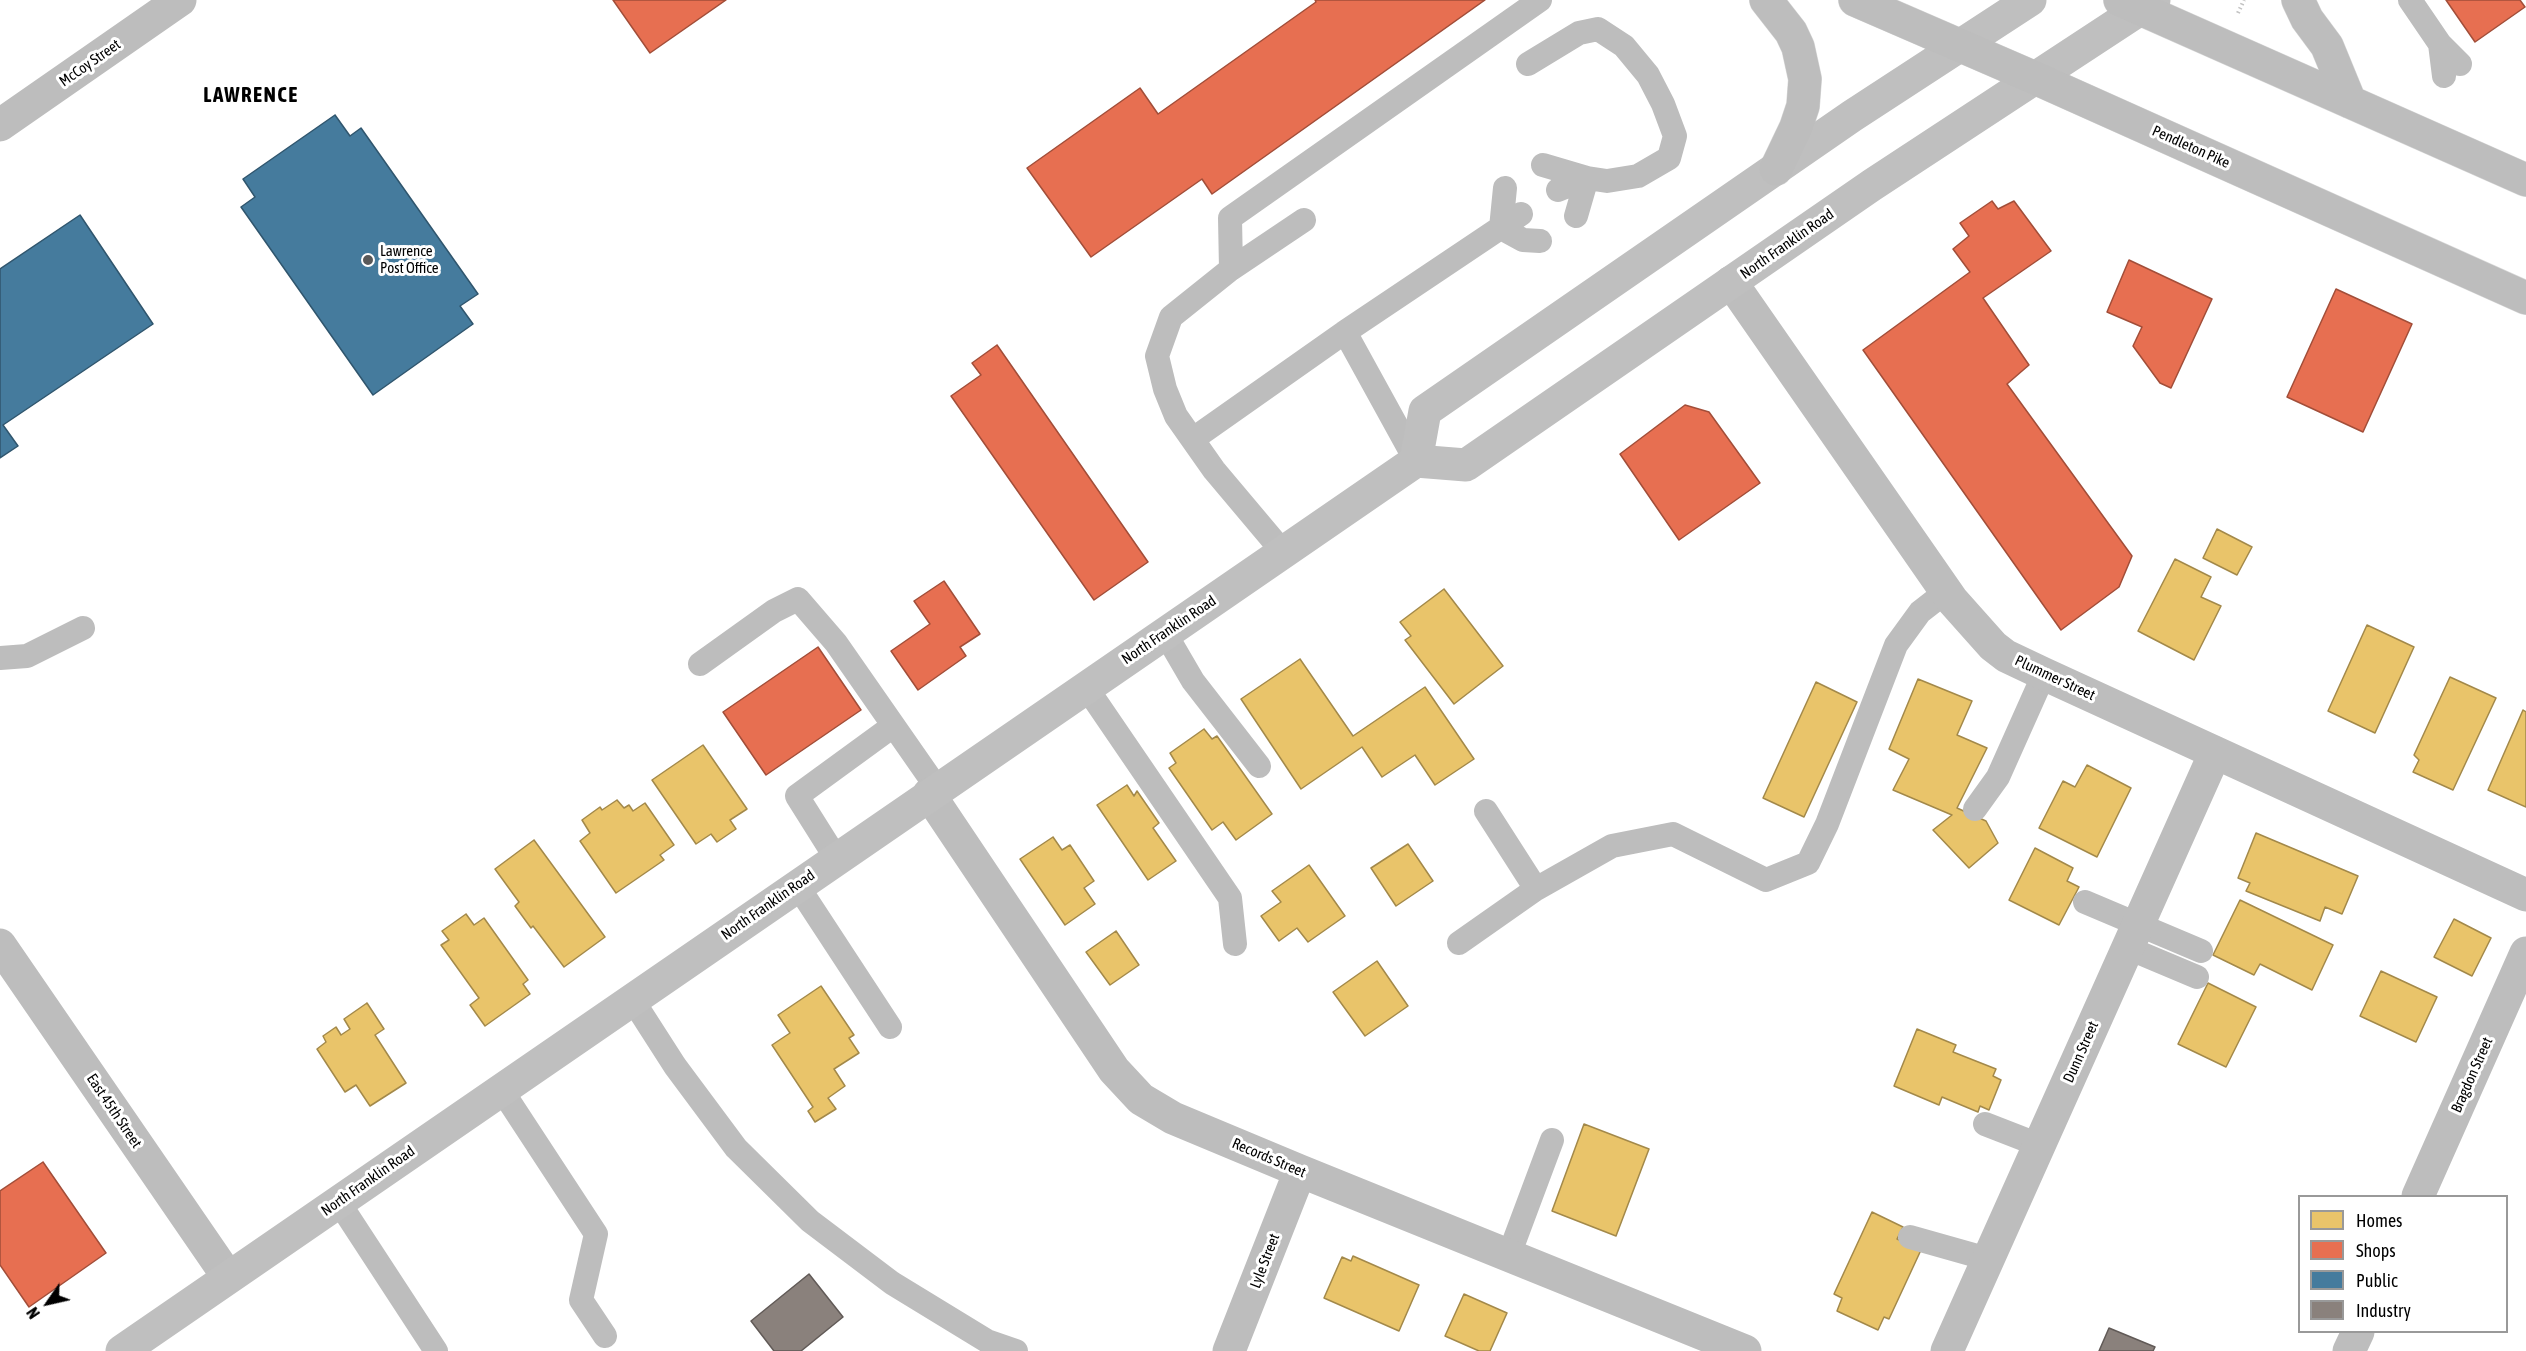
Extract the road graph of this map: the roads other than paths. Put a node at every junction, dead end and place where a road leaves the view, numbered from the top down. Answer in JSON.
{"nodes":[{"id":1,"x":180,"y":0,"type":"edge"},
{"id":2,"x":1540,"y":0,"type":"edge"},
{"id":3,"x":1766,"y":0,"type":"edge"},
{"id":4,"x":1855,"y":0,"type":"edge"},
{"id":5,"x":2030,"y":0,"type":"edge"},
{"id":6,"x":2298,"y":0,"type":"edge"},
{"id":7,"x":2410,"y":0,"type":"edge"},
{"id":8,"x":2138,"y":3,"type":"edge"},
{"id":9,"x":1959,"y":45,"type":"junction"},
{"id":10,"x":1528,"y":64,"type":"dead end"},
{"id":11,"x":2452,"y":70,"type":"dead end"},
{"id":12,"x":2035,"y":78,"type":"junction"},
{"id":13,"x":2350,"y":102,"type":"junction"},
{"id":14,"x":0,"y":125,"type":"edge"},
{"id":15,"x":1543,"y":165,"type":"dead end"},
{"id":16,"x":1776,"y":169,"type":"junction"},
{"id":17,"x":1587,"y":178,"type":"junction"},
{"id":18,"x":2526,"y":180,"type":"edge"},
{"id":19,"x":1505,"y":188,"type":"dead end"},
{"id":20,"x":1558,"y":190,"type":"dead end"},
{"id":21,"x":1521,"y":214,"type":"dead end"},
{"id":22,"x":1576,"y":216,"type":"dead end"},
{"id":23,"x":1304,"y":220,"type":"dead end"},
{"id":24,"x":1501,"y":228,"type":"junction"},
{"id":25,"x":1540,"y":241,"type":"dead end"},
{"id":26,"x":1231,"y":269,"type":"junction"},
{"id":27,"x":1731,"y":282,"type":"junction"},
{"id":28,"x":2526,"y":298,"type":"edge"},
{"id":29,"x":1346,"y":332,"type":"junction"},
{"id":30,"x":1193,"y":440,"type":"junction"},
{"id":31,"x":1416,"y":461,"type":"junction"},
{"id":32,"x":1283,"y":552,"type":"junction"},
{"id":33,"x":1947,"y":591,"type":"junction"},
{"id":34,"x":83,"y":628,"type":"dead end"},
{"id":35,"x":1165,"y":633,"type":"junction"},
{"id":36,"x":0,"y":658,"type":"edge"},
{"id":37,"x":700,"y":664,"type":"dead end"},
{"id":38,"x":2044,"y":674,"type":"junction"},
{"id":39,"x":1086,"y":687,"type":"junction"},
{"id":40,"x":893,"y":726,"type":"junction"},
{"id":41,"x":2215,"y":753,"type":"junction"},
{"id":42,"x":1259,"y":766,"type":"dead end"},
{"id":43,"x":933,"y":791,"type":"junction"},
{"id":44,"x":1975,"y":810,"type":"dead end"},
{"id":45,"x":1486,"y":811,"type":"dead end"},
{"id":46,"x":836,"y":858,"type":"junction"},
{"id":47,"x":797,"y":885,"type":"junction"},
{"id":48,"x":1536,"y":889,"type":"junction"},
{"id":49,"x":2526,"y":896,"type":"edge"},
{"id":50,"x":2085,"y":902,"type":"dead end"},
{"id":51,"x":2133,"y":936,"type":"junction"},
{"id":52,"x":1459,"y":943,"type":"dead end"},
{"id":53,"x":1235,"y":944,"type":"dead end"},
{"id":54,"x":0,"y":945,"type":"edge"},
{"id":55,"x":2201,"y":951,"type":"dead end"},
{"id":56,"x":2526,"y":953,"type":"edge"},
{"id":57,"x":2197,"y":977,"type":"dead end"},
{"id":58,"x":632,"y":999,"type":"junction"},
{"id":59,"x":890,"y":1028,"type":"dead end"},
{"id":60,"x":501,"y":1089,"type":"junction"},
{"id":61,"x":1985,"y":1124,"type":"dead end"},
{"id":62,"x":1552,"y":1140,"type":"dead end"},
{"id":63,"x":2039,"y":1145,"type":"junction"},
{"id":64,"x":1300,"y":1171,"type":"junction"},
{"id":65,"x":2419,"y":1195,"type":"edge"},
{"id":66,"x":338,"y":1201,"type":"junction"},
{"id":67,"x":1910,"y":1237,"type":"dead end"},
{"id":68,"x":1509,"y":1256,"type":"junction"},
{"id":69,"x":1988,"y":1259,"type":"junction"},
{"id":70,"x":228,"y":1277,"type":"junction"},
{"id":71,"x":2358,"y":1333,"type":"edge"},
{"id":72,"x":605,"y":1336,"type":"dead end"},
{"id":73,"x":124,"y":1350,"type":"edge"},
{"id":74,"x":436,"y":1351,"type":"edge"},
{"id":75,"x":1016,"y":1351,"type":"edge"},
{"id":76,"x":1229,"y":1351,"type":"edge"},
{"id":77,"x":1745,"y":1351,"type":"edge"},
{"id":78,"x":1947,"y":1351,"type":"edge"},
{"id":79,"x":2349,"y":1351,"type":"edge"}],
"edges":[{"from":1,"to":14,"type":"street","name":"McCoy Street"},
{"from":2,"to":26,"type":"lane"},
{"from":3,"to":16,"type":"street"},
{"from":4,"to":9,"type":"street","name":"Pendleton Pike"},
{"from":5,"to":9,"type":"main road"},
{"from":6,"to":13,"type":"street"},
{"from":7,"to":11,"type":"lane"},
{"from":8,"to":12,"type":"main road","name":"North Franklin Road"},
{"from":8,"to":13,"type":"street"},
{"from":9,"to":12,"type":"street","name":"Pendleton Pike"},
{"from":9,"to":16,"type":"main road"},
{"from":10,"to":17,"type":"lane"},
{"from":12,"to":27,"type":"main road","name":"North Franklin Road"},
{"from":12,"to":28,"type":"street","name":"Pendleton Pike"},
{"from":13,"to":18,"type":"street"},
{"from":15,"to":17,"type":"lane"},
{"from":16,"to":31,"type":"main road"},
{"from":17,"to":20,"type":"lane"},
{"from":17,"to":22,"type":"lane"},
{"from":19,"to":24,"type":"lane"},
{"from":21,"to":24,"type":"lane"},
{"from":23,"to":26,"type":"lane"},
{"from":24,"to":25,"type":"lane"},
{"from":24,"to":29,"type":"lane"},
{"from":26,"to":30,"type":"lane"},
{"from":27,"to":31,"type":"main road","name":"North Franklin Road"},
{"from":27,"to":33,"type":"street","name":"Plummer Street"},
{"from":29,"to":30,"type":"lane"},
{"from":29,"to":31,"type":"lane"},
{"from":30,"to":32,"type":"lane"},
{"from":31,"to":32,"type":"main road","name":"North Franklin Road"},
{"from":32,"to":35,"type":"main road","name":"North Franklin Road"},
{"from":33,"to":38,"type":"street","name":"Plummer Street"},
{"from":33,"to":48,"type":"lane"},
{"from":34,"to":36,"type":"lane"},
{"from":35,"to":39,"type":"main road","name":"North Franklin Road"},
{"from":35,"to":42,"type":"lane"},
{"from":37,"to":40,"type":"lane"},
{"from":38,"to":41,"type":"street","name":"Plummer Street"},
{"from":38,"to":44,"type":"lane"},
{"from":39,"to":43,"type":"main road","name":"North Franklin Road"},
{"from":39,"to":53,"type":"lane"},
{"from":40,"to":43,"type":"lane"},
{"from":40,"to":46,"type":"lane"},
{"from":41,"to":49,"type":"street","name":"Plummer Street"},
{"from":41,"to":51,"type":"street","name":"Dunn Street"},
{"from":43,"to":46,"type":"main road","name":"North Franklin Road"},
{"from":43,"to":64,"type":"street","name":"Records Street"},
{"from":45,"to":48,"type":"lane"},
{"from":46,"to":47,"type":"main road","name":"North Franklin Road"},
{"from":47,"to":58,"type":"main road","name":"North Franklin Road"},
{"from":47,"to":59,"type":"lane"},
{"from":48,"to":52,"type":"lane"},
{"from":50,"to":51,"type":"lane"},
{"from":51,"to":55,"type":"lane"},
{"from":51,"to":57,"type":"lane"},
{"from":51,"to":63,"type":"street","name":"Dunn Street"},
{"from":54,"to":70,"type":"street","name":"East 45th Street"},
{"from":56,"to":65,"type":"street","name":"Bragdon Street"},
{"from":58,"to":60,"type":"main road","name":"North Franklin Road"},
{"from":58,"to":75,"type":"lane"},
{"from":60,"to":66,"type":"main road","name":"North Franklin Road"},
{"from":60,"to":72,"type":"lane"},
{"from":61,"to":63,"type":"lane"},
{"from":62,"to":68,"type":"lane"},
{"from":63,"to":69,"type":"street","name":"Dunn Street"},
{"from":64,"to":68,"type":"street","name":"Records Street"},
{"from":64,"to":76,"type":"street","name":"Lyle Street"},
{"from":66,"to":70,"type":"main road","name":"North Franklin Road"},
{"from":66,"to":74,"type":"lane"},
{"from":67,"to":69,"type":"lane"},
{"from":68,"to":77,"type":"street","name":"Records Street"},
{"from":69,"to":78,"type":"street","name":"Dunn Street"},
{"from":70,"to":73,"type":"main road","name":"North Franklin Road"},
{"from":71,"to":79,"type":"street"}]}
